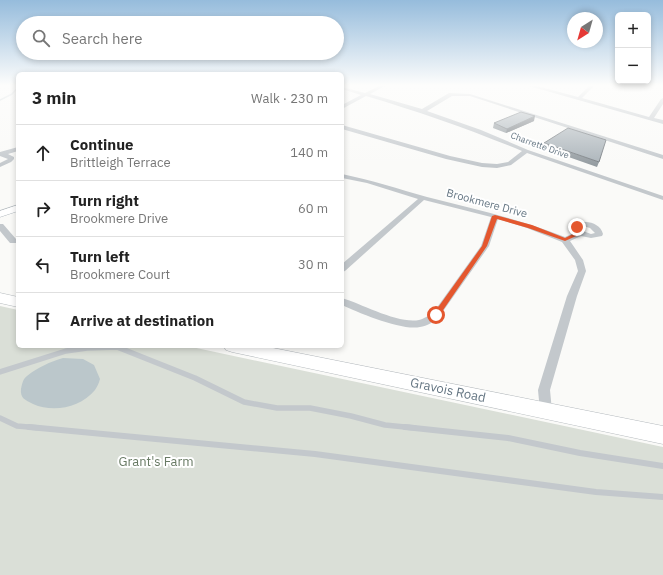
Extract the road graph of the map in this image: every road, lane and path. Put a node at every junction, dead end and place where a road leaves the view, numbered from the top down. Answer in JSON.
{"nodes":[{"id":1,"x":427,"y":113,"type":"edge"},
{"id":2,"x":529,"y":113,"type":"edge"},
{"id":3,"x":628,"y":113,"type":"edge"},
{"id":4,"x":654,"y":113,"type":"edge"},
{"id":5,"x":650,"y":119,"type":"junction"},
{"id":6,"x":663,"y":122,"type":"edge"},
{"id":7,"x":344,"y":128,"type":"edge"},
{"id":8,"x":16,"y":149,"type":"edge"},
{"id":9,"x":526,"y":151,"type":"junction"},
{"id":10,"x":16,"y":152,"type":"edge"},
{"id":11,"x":4,"y":155,"type":"edge"},
{"id":12,"x":663,"y":156,"type":"edge"},
{"id":13,"x":0,"y":165,"type":"edge"},
{"id":14,"x":345,"y":176,"type":"edge"},
{"id":15,"x":423,"y":198,"type":"junction"},
{"id":16,"x":663,"y":198,"type":"edge"},
{"id":17,"x":16,"y":209,"type":"edge"},
{"id":18,"x":0,"y":214,"type":"edge"},
{"id":19,"x":495,"y":216,"type":"junction"},
{"id":20,"x":0,"y":226,"type":"edge"},
{"id":21,"x":580,"y":233,"type":"dead end"},
{"id":22,"x":565,"y":240,"type":"junction"},
{"id":23,"x":13,"y":241,"type":"dead end"},
{"id":24,"x":344,"y":267,"type":"edge"},
{"id":25,"x":0,"y":298,"type":"edge"},
{"id":26,"x":16,"y":302,"type":"edge"},
{"id":27,"x":344,"y":302,"type":"edge"},
{"id":28,"x":86,"y":348,"type":"edge"},
{"id":29,"x":120,"y":348,"type":"edge"},
{"id":30,"x":242,"y":348,"type":"edge"},
{"id":31,"x":0,"y":372,"type":"edge"},
{"id":32,"x":546,"y":411,"type":"junction"},
{"id":33,"x":0,"y":418,"type":"edge"},
{"id":34,"x":663,"y":435,"type":"edge"},
{"id":35,"x":663,"y":466,"type":"edge"},
{"id":36,"x":663,"y":497,"type":"edge"}],
"edges":[{"from":1,"to":9,"type":"street","name":"Charrette Drive"},
{"from":2,"to":12,"type":"street"},
{"from":3,"to":5,"type":"street"},
{"from":4,"to":5,"type":"street"},
{"from":5,"to":6,"type":"street"},
{"from":7,"to":9,"type":"street"},
{"from":8,"to":11,"type":"street"},
{"from":9,"to":16,"type":"street","name":"Charrette Drive"},
{"from":10,"to":11,"type":"street"},
{"from":11,"to":13,"type":"street"},
{"from":14,"to":15,"type":"street","name":"Brookmere Drive"},
{"from":15,"to":19,"type":"street","name":"Brookmere Drive"},
{"from":15,"to":24,"type":"street"},
{"from":17,"to":18,"type":"street"},
{"from":19,"to":22,"type":"street","name":"Brookmere Drive"},
{"from":19,"to":27,"type":"street"},
{"from":20,"to":23,"type":"street"},
{"from":21,"to":22,"type":"street"},
{"from":22,"to":32,"type":"street"},
{"from":25,"to":26,"type":"main road"},
{"from":28,"to":31,"type":"lane"},
{"from":29,"to":35,"type":"lane"},
{"from":30,"to":32,"type":"main road","name":"Gravois Road"},
{"from":32,"to":34,"type":"main road","name":"Gravois Road"},
{"from":33,"to":36,"type":"lane"}]}
